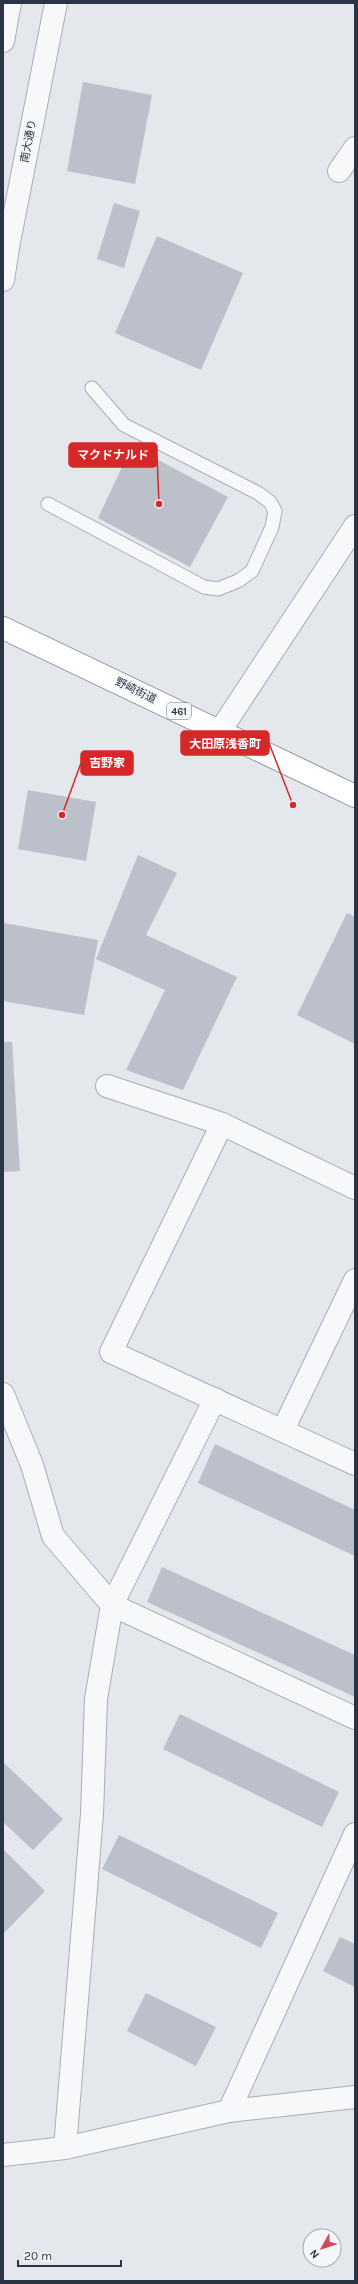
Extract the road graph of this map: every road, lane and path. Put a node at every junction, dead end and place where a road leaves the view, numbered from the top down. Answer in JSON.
{"nodes":[{"id":1,"x":10,"y":3,"type":"edge"},
{"id":2,"x":56,"y":3,"type":"edge"},
{"id":3,"x":3,"y":41,"type":"edge"},
{"id":4,"x":355,"y":148,"type":"edge"},
{"id":5,"x":339,"y":171,"type":"dead end"},
{"id":6,"x":3,"y":280,"type":"edge"},
{"id":7,"x":92,"y":388,"type":"dead end"},
{"id":8,"x":48,"y":504,"type":"dead end"},
{"id":9,"x":355,"y":526,"type":"edge"},
{"id":10,"x":3,"y":628,"type":"edge"},
{"id":11,"x":220,"y":731,"type":"junction"},
{"id":12,"x":355,"y":796,"type":"edge"},
{"id":13,"x":107,"y":1086,"type":"dead end"},
{"id":14,"x":222,"y":1124,"type":"junction"},
{"id":15,"x":355,"y":1188,"type":"edge"},
{"id":16,"x":355,"y":1280,"type":"edge"},
{"id":17,"x":3,"y":1394,"type":"edge"},
{"id":18,"x":215,"y":1399,"type":"junction"},
{"id":19,"x":283,"y":1430,"type":"junction"},
{"id":20,"x":355,"y":1464,"type":"edge"},
{"id":21,"x":112,"y":1605,"type":"junction"},
{"id":22,"x":355,"y":1718,"type":"edge"},
{"id":23,"x":355,"y":1834,"type":"edge"},
{"id":24,"x":355,"y":2097,"type":"edge"},
{"id":25,"x":229,"y":2111,"type":"junction"},
{"id":26,"x":65,"y":2148,"type":"junction"},
{"id":27,"x":3,"y":2155,"type":"edge"}],
"edges":[{"from":1,"to":3,"type":"street"},
{"from":2,"to":6,"type":"street","name":"南大通り"},
{"from":4,"to":5,"type":"street"},
{"from":7,"to":8,"type":"lane"},
{"from":9,"to":11,"type":"street"},
{"from":10,"to":11,"type":"highway","name":"野崎街道","number":"461"},
{"from":11,"to":12,"type":"highway","name":"野崎街道","number":"461"},
{"from":13,"to":14,"type":"street"},
{"from":14,"to":15,"type":"street"},
{"from":14,"to":18,"type":"street"},
{"from":16,"to":19,"type":"street"},
{"from":17,"to":21,"type":"street"},
{"from":18,"to":19,"type":"street"},
{"from":18,"to":21,"type":"street"},
{"from":19,"to":20,"type":"street"},
{"from":21,"to":22,"type":"street"},
{"from":21,"to":26,"type":"street"},
{"from":23,"to":25,"type":"street"},
{"from":24,"to":25,"type":"street"},
{"from":25,"to":26,"type":"street"},
{"from":26,"to":27,"type":"street"}]}
